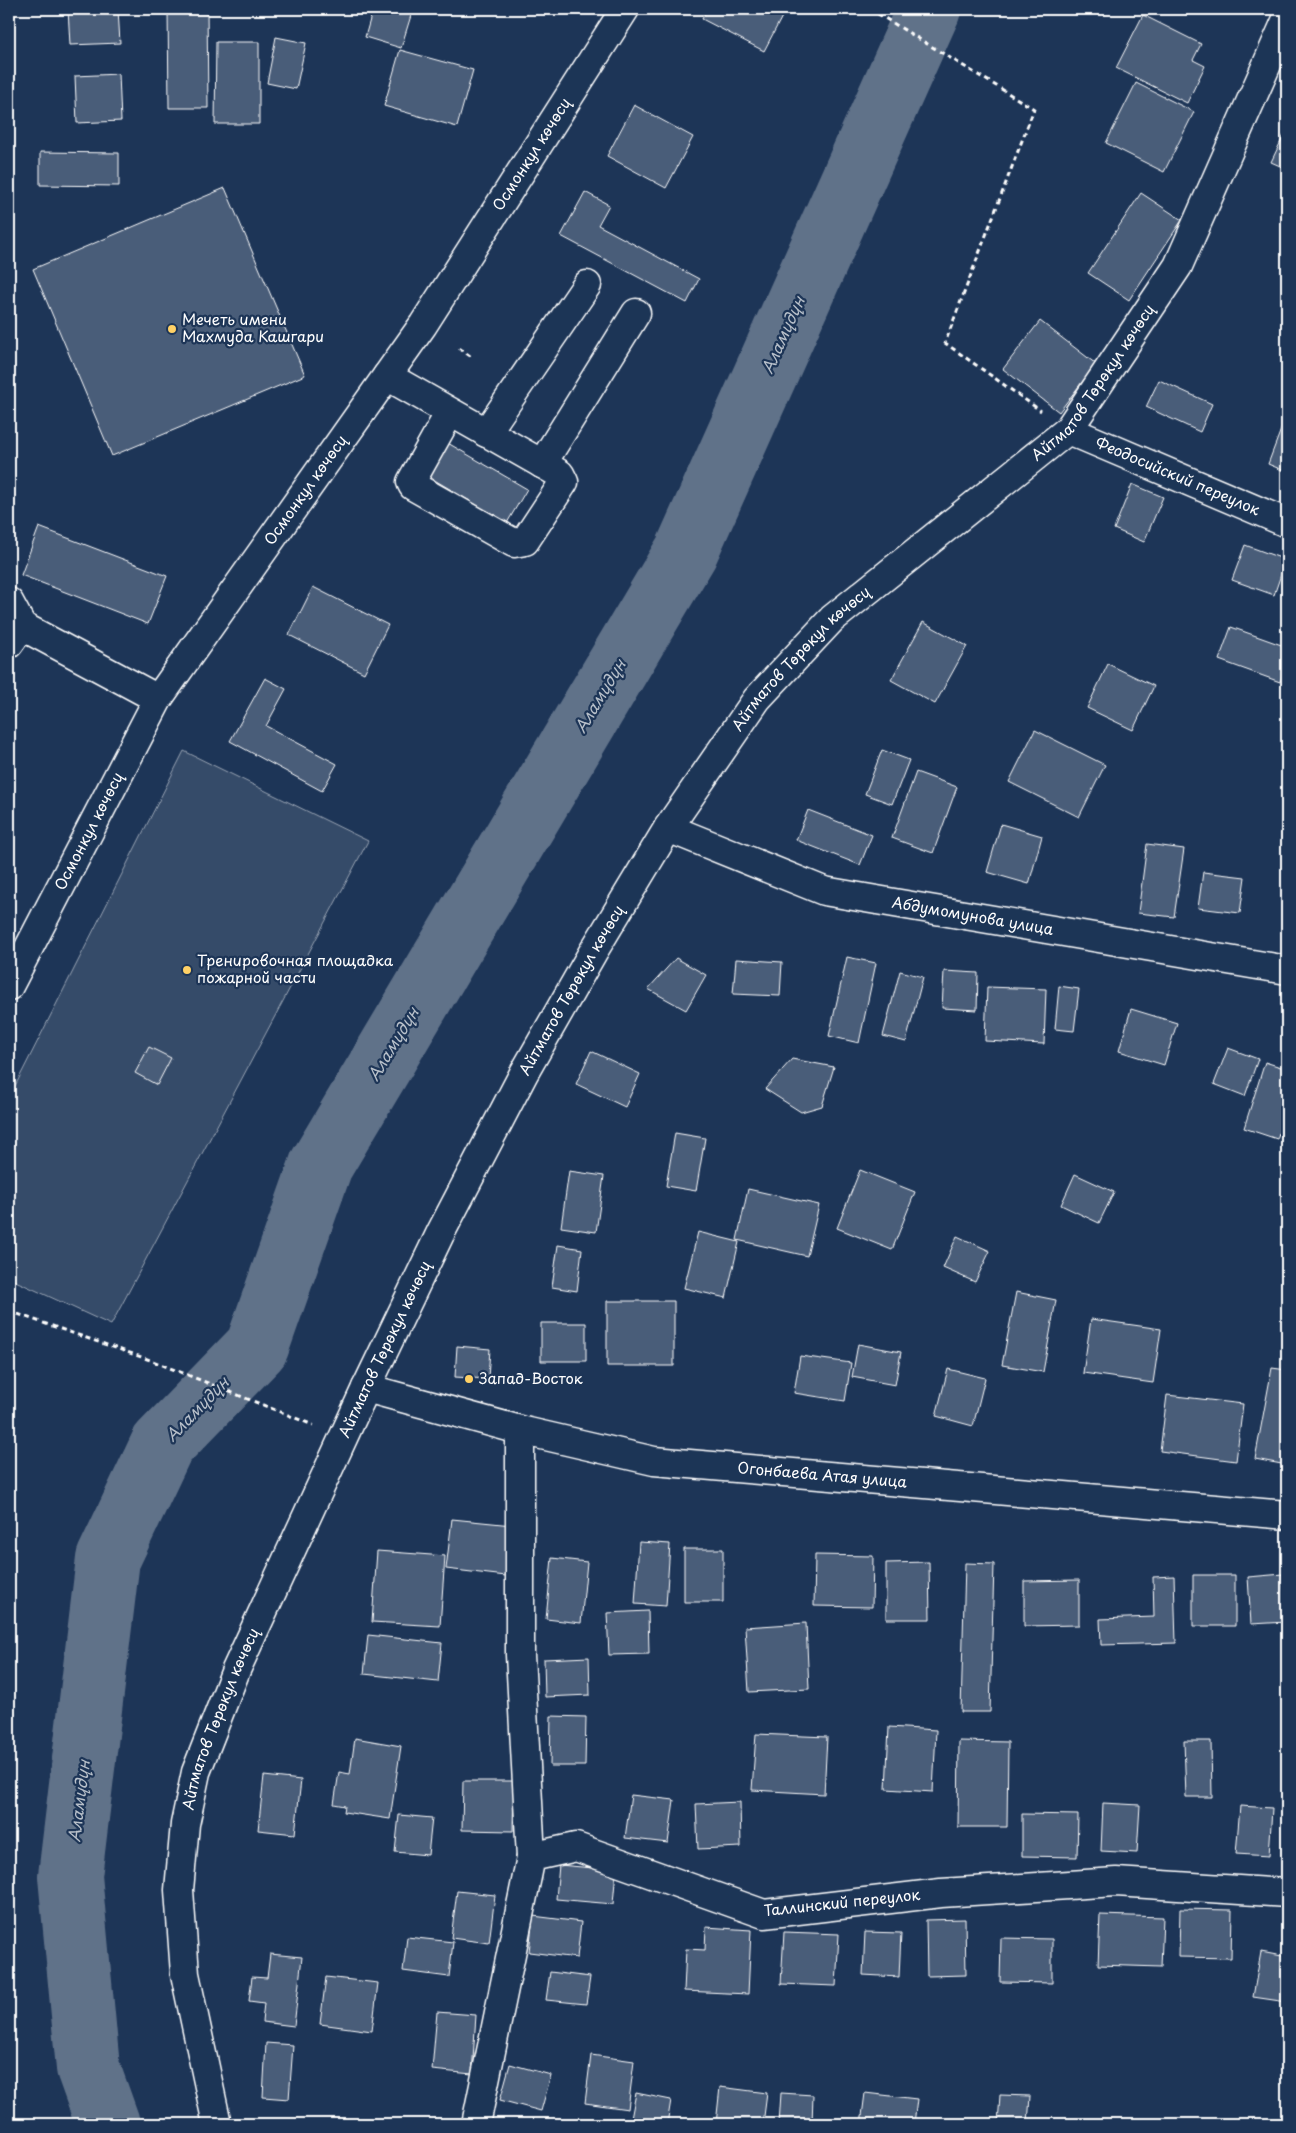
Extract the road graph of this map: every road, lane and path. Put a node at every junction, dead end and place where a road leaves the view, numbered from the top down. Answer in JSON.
{"nodes":[{"id":1,"x":624,"y":9,"type":"edge"},
{"id":2,"x":870,"y":9,"type":"edge"},
{"id":3,"x":1287,"y":19,"type":"edge"},
{"id":4,"x":587,"y":285,"type":"dead end"},
{"id":5,"x":636,"y":313,"type":"dead end"},
{"id":6,"x":458,"y":348,"type":"dead end"},
{"id":7,"x":473,"y":358,"type":"dead end"},
{"id":8,"x":387,"y":376,"type":"junction"},
{"id":9,"x":450,"y":412,"type":"junction"},
{"id":10,"x":1068,"y":430,"type":"junction"},
{"id":11,"x":486,"y":434,"type":"junction"},
{"id":12,"x":542,"y":464,"type":"junction"},
{"id":13,"x":1287,"y":524,"type":"edge"},
{"id":14,"x":9,"y":602,"type":"edge"},
{"id":15,"x":15,"y":635,"type":"edge"},
{"id":16,"x":158,"y":699,"type":"junction"},
{"id":17,"x":668,"y":828,"type":"junction"},
{"id":18,"x":1287,"y":970,"type":"edge"},
{"id":19,"x":9,"y":986,"type":"edge"},
{"id":20,"x":9,"y":1311,"type":"edge"},
{"id":21,"x":366,"y":1388,"type":"junction"},
{"id":22,"x":302,"y":1422,"type":"dead end"},
{"id":23,"x":520,"y":1430,"type":"junction"},
{"id":24,"x":1287,"y":1515,"type":"edge"},
{"id":25,"x":531,"y":1857,"type":"junction"},
{"id":26,"x":1287,"y":1893,"type":"edge"},
{"id":27,"x":217,"y":2124,"type":"edge"},
{"id":28,"x":476,"y":2124,"type":"edge"}],
"edges":[{"from":1,"to":8,"type":"street","name":"Осмонкул көчөсү"},
{"from":2,"to":10,"type":"path"},
{"from":3,"to":10,"type":"street","name":"Айтматов Төрөкул көчөсү"},
{"from":4,"to":11,"type":"street"},
{"from":5,"to":12,"type":"street"},
{"from":6,"to":7,"type":"path"},
{"from":8,"to":9,"type":"street"},
{"from":8,"to":16,"type":"street","name":"Осмонкул көчөсү"},
{"from":9,"to":11,"type":"street"},
{"from":9,"to":12,"type":"street"},
{"from":10,"to":13,"type":"street","name":"Феодосийский переулок"},
{"from":10,"to":17,"type":"street","name":"Айтматов Төрөкул көчөсү"},
{"from":11,"to":12,"type":"street"},
{"from":14,"to":15,"type":"street"},
{"from":15,"to":16,"type":"street"},
{"from":16,"to":19,"type":"street","name":"Осмонкул көчөсү"},
{"from":17,"to":18,"type":"street","name":"Абдумомунова улица"},
{"from":17,"to":21,"type":"street","name":"Айтматов Төрөкул көчөсү"},
{"from":20,"to":22,"type":"path"},
{"from":21,"to":23,"type":"street","name":"Огонбаева Атая улица"},
{"from":21,"to":27,"type":"street","name":"Айтматов Төрөкул көчөсү"},
{"from":23,"to":24,"type":"street","name":"Огонбаева Атая улица"},
{"from":23,"to":25,"type":"street"},
{"from":25,"to":26,"type":"street","name":"Таллинский переулок"},
{"from":25,"to":28,"type":"street"}]}
